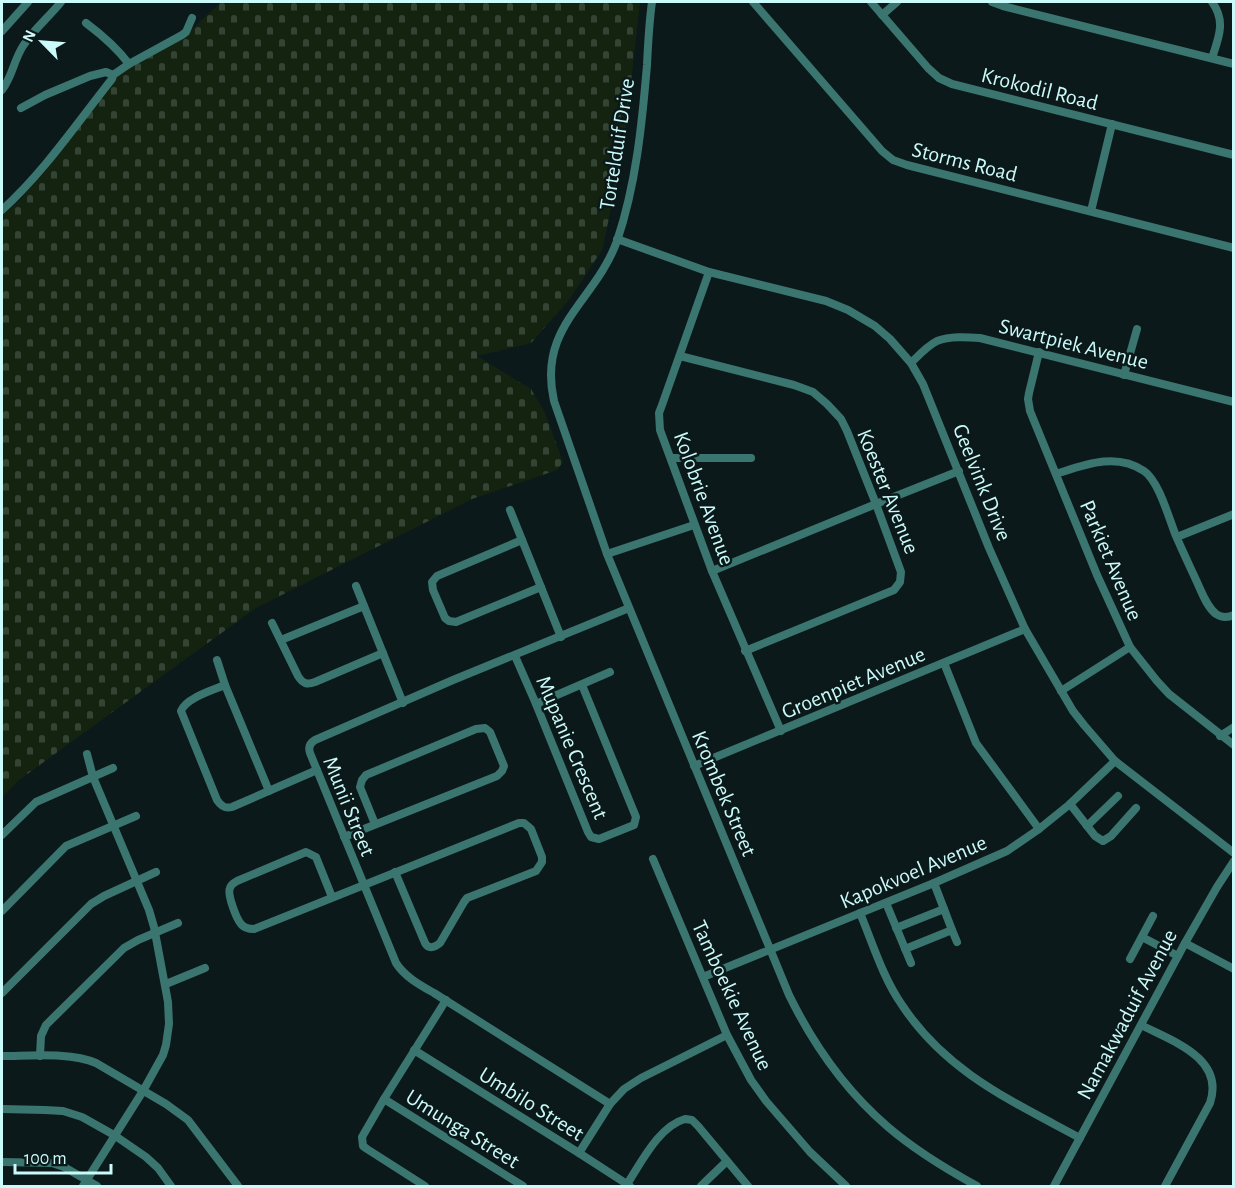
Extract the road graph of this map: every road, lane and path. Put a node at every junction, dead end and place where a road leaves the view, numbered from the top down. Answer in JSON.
{"nodes":[{"id":1,"x":28,"y":2,"type":"edge"},
{"id":2,"x":61,"y":2,"type":"edge"},
{"id":3,"x":652,"y":2,"type":"edge"},
{"id":4,"x":753,"y":2,"type":"edge"},
{"id":5,"x":871,"y":2,"type":"edge"},
{"id":6,"x":897,"y":2,"type":"edge"},
{"id":7,"x":992,"y":2,"type":"edge"},
{"id":8,"x":1212,"y":2,"type":"edge"},
{"id":9,"x":882,"y":15,"type":"junction"},
{"id":10,"x":192,"y":18,"type":"dead end"},
{"id":11,"x":86,"y":22,"type":"dead end"},
{"id":12,"x":2,"y":31,"type":"edge"},
{"id":13,"x":1212,"y":58,"type":"junction"},
{"id":14,"x":129,"y":64,"type":"junction"},
{"id":15,"x":1233,"y":64,"type":"edge"},
{"id":16,"x":113,"y":75,"type":"junction"},
{"id":17,"x":2,"y":90,"type":"edge"},
{"id":18,"x":21,"y":108,"type":"dead end"},
{"id":19,"x":1112,"y":124,"type":"junction"},
{"id":20,"x":1233,"y":155,"type":"edge"},
{"id":21,"x":2,"y":210,"type":"edge"},
{"id":22,"x":1091,"y":211,"type":"junction"},
{"id":23,"x":617,"y":239,"type":"junction"},
{"id":24,"x":1233,"y":248,"type":"edge"},
{"id":25,"x":709,"y":272,"type":"junction"},
{"id":26,"x":1137,"y":329,"type":"dead end"},
{"id":27,"x":555,"y":346,"type":"joint"},
{"id":28,"x":1039,"y":352,"type":"junction"},
{"id":29,"x":680,"y":356,"type":"junction"},
{"id":30,"x":911,"y":363,"type":"junction"},
{"id":31,"x":1124,"y":375,"type":"junction"},
{"id":32,"x":1233,"y":402,"type":"edge"},
{"id":33,"x":671,"y":458,"type":"junction"},
{"id":34,"x":751,"y":458,"type":"dead end"},
{"id":35,"x":959,"y":471,"type":"junction"},
{"id":36,"x":1056,"y":474,"type":"junction"},
{"id":37,"x":876,"y":504,"type":"junction"},
{"id":38,"x":510,"y":510,"type":"dead end"},
{"id":39,"x":1233,"y":514,"type":"edge"},
{"id":40,"x":694,"y":525,"type":"junction"},
{"id":41,"x":1177,"y":537,"type":"junction"},
{"id":42,"x":522,"y":540,"type":"junction"},
{"id":43,"x":607,"y":554,"type":"junction"},
{"id":44,"x":712,"y":571,"type":"junction"},
{"id":45,"x":356,"y":586,"type":"dead end"},
{"id":46,"x":541,"y":587,"type":"junction"},
{"id":47,"x":360,"y":608,"type":"junction"},
{"id":48,"x":629,"y":608,"type":"junction"},
{"id":49,"x":1233,"y":615,"type":"edge"},
{"id":50,"x":272,"y":622,"type":"dead end"},
{"id":51,"x":1025,"y":629,"type":"junction"},
{"id":52,"x":561,"y":637,"type":"junction"},
{"id":53,"x":281,"y":640,"type":"junction"},
{"id":54,"x":1130,"y":647,"type":"junction"},
{"id":55,"x":745,"y":651,"type":"junction"},
{"id":56,"x":383,"y":653,"type":"junction"},
{"id":57,"x":514,"y":656,"type":"junction"},
{"id":58,"x":217,"y":660,"type":"dead end"},
{"id":59,"x":944,"y":663,"type":"junction"},
{"id":60,"x":610,"y":672,"type":"dead end"},
{"id":61,"x":225,"y":685,"type":"junction"},
{"id":62,"x":582,"y":685,"type":"junction"},
{"id":63,"x":1061,"y":691,"type":"junction"},
{"id":64,"x":403,"y":703,"type":"junction"},
{"id":65,"x":536,"y":704,"type":"junction"},
{"id":66,"x":1233,"y":727,"type":"edge"},
{"id":67,"x":781,"y":731,"type":"junction"},
{"id":68,"x":1220,"y":736,"type":"junction"},
{"id":69,"x":1233,"y":745,"type":"edge"},
{"id":70,"x":87,"y":754,"type":"dead end"},
{"id":71,"x":1116,"y":761,"type":"junction"},
{"id":72,"x":694,"y":766,"type":"junction"},
{"id":73,"x":113,"y":768,"type":"dead end"},
{"id":74,"x":317,"y":770,"type":"junction"},
{"id":75,"x":93,"y":777,"type":"junction"},
{"id":76,"x":269,"y":791,"type":"junction"},
{"id":77,"x":1118,"y":796,"type":"dead end"},
{"id":78,"x":1070,"y":804,"type":"junction"},
{"id":79,"x":1136,"y":808,"type":"dead end"},
{"id":80,"x":136,"y":816,"type":"dead end"},
{"id":81,"x":375,"y":824,"type":"junction"},
{"id":82,"x":113,"y":825,"type":"junction"},
{"id":83,"x":1087,"y":826,"type":"junction"},
{"id":84,"x":1039,"y":829,"type":"junction"},
{"id":85,"x":2,"y":835,"type":"edge"},
{"id":86,"x":344,"y":837,"type":"junction"},
{"id":87,"x":1233,"y":853,"type":"edge"},
{"id":88,"x":653,"y":859,"type":"dead end"},
{"id":89,"x":1233,"y":861,"type":"edge"},
{"id":90,"x":156,"y":872,"type":"dead end"},
{"id":91,"x":395,"y":872,"type":"junction"},
{"id":92,"x":137,"y":882,"type":"junction"},
{"id":93,"x":934,"y":883,"type":"junction"},
{"id":94,"x":363,"y":885,"type":"junction"},
{"id":95,"x":332,"y":897,"type":"junction"},
{"id":96,"x":886,"y":903,"type":"junction"},
{"id":97,"x":944,"y":909,"type":"junction"},
{"id":98,"x":2,"y":911,"type":"edge"},
{"id":99,"x":860,"y":913,"type":"junction"},
{"id":100,"x":1153,"y":916,"type":"dead end"},
{"id":101,"x":178,"y":923,"type":"dead end"},
{"id":102,"x":896,"y":928,"type":"junction"},
{"id":103,"x":952,"y":930,"type":"junction"},
{"id":104,"x":156,"y":933,"type":"junction"},
{"id":105,"x":1142,"y":937,"type":"junction"},
{"id":106,"x":957,"y":942,"type":"dead end"},
{"id":107,"x":1185,"y":943,"type":"junction"},
{"id":108,"x":771,"y":949,"type":"junction"},
{"id":109,"x":905,"y":949,"type":"junction"},
{"id":110,"x":1178,"y":956,"type":"junction"},
{"id":111,"x":1130,"y":959,"type":"dead end"},
{"id":112,"x":911,"y":963,"type":"dead end"},
{"id":113,"x":205,"y":968,"type":"dead end"},
{"id":114,"x":1233,"y":969,"type":"edge"},
{"id":115,"x":703,"y":977,"type":"junction"},
{"id":116,"x":166,"y":984,"type":"junction"},
{"id":117,"x":2,"y":993,"type":"edge"},
{"id":118,"x":446,"y":1000,"type":"junction"},
{"id":119,"x":1141,"y":1025,"type":"junction"},
{"id":120,"x":727,"y":1035,"type":"junction"},
{"id":121,"x":414,"y":1050,"type":"junction"},
{"id":122,"x":2,"y":1056,"type":"edge"},
{"id":123,"x":40,"y":1056,"type":"junction"},
{"id":124,"x":143,"y":1091,"type":"junction"},
{"id":125,"x":384,"y":1099,"type":"junction"},
{"id":126,"x":610,"y":1104,"type":"junction"},
{"id":127,"x":2,"y":1109,"type":"edge"},
{"id":128,"x":114,"y":1135,"type":"junction"},
{"id":129,"x":1080,"y":1138,"type":"junction"},
{"id":130,"x":579,"y":1153,"type":"junction"},
{"id":131,"x":727,"y":1161,"type":"junction"},
{"id":132,"x":2,"y":1162,"type":"edge"},
{"id":133,"x":838,"y":1179,"type":"junction"},
{"id":134,"x":85,"y":1183,"type":"edge"},
{"id":135,"x":628,"y":1185,"type":"edge"},
{"id":136,"x":97,"y":1186,"type":"edge"},
{"id":137,"x":171,"y":1186,"type":"edge"},
{"id":138,"x":238,"y":1186,"type":"edge"},
{"id":139,"x":425,"y":1186,"type":"edge"},
{"id":140,"x":523,"y":1186,"type":"edge"},
{"id":141,"x":701,"y":1186,"type":"edge"},
{"id":142,"x":748,"y":1186,"type":"edge"},
{"id":143,"x":831,"y":1186,"type":"edge"},
{"id":144,"x":846,"y":1186,"type":"edge"},
{"id":145,"x":977,"y":1186,"type":"edge"},
{"id":146,"x":1054,"y":1186,"type":"edge"},
{"id":147,"x":1168,"y":1186,"type":"edge"}],
"edges":[{"from":1,"to":12,"type":"street"},
{"from":2,"to":17,"type":"street"},
{"from":3,"to":23,"type":"street","name":"Tortelduif Drive"},
{"from":4,"to":22,"type":"street","name":"Storms Road"},
{"from":5,"to":9,"type":"street","name":"Krokodil Road"},
{"from":6,"to":9,"type":"street"},
{"from":7,"to":13,"type":"street"},
{"from":8,"to":13,"type":"street"},
{"from":9,"to":19,"type":"street","name":"Krokodil Road"},
{"from":10,"to":14,"type":"street"},
{"from":11,"to":14,"type":"street"},
{"from":13,"to":15,"type":"street"},
{"from":14,"to":16,"type":"street"},
{"from":16,"to":18,"type":"street"},
{"from":16,"to":21,"type":"street"},
{"from":19,"to":20,"type":"street","name":"Krokodil Road"},
{"from":19,"to":22,"type":"street"},
{"from":22,"to":24,"type":"street","name":"Storms Road"},
{"from":23,"to":25,"type":"street","name":"Geelvink Drive"},
{"from":23,"to":27,"type":"street","name":"Tortelduif Drive"},
{"from":25,"to":29,"type":"street","name":"Kolobrie Avenue"},
{"from":25,"to":30,"type":"street","name":"Geelvink Drive"},
{"from":26,"to":31,"type":"street"},
{"from":27,"to":43,"type":"street","name":"Krombek Street"},
{"from":28,"to":30,"type":"street","name":"Swartpiek Avenue"},
{"from":28,"to":31,"type":"street","name":"Swartpiek Avenue"},
{"from":28,"to":36,"type":"street","name":"Parkiet Avenue"},
{"from":29,"to":33,"type":"street","name":"Kolobrie Avenue"},
{"from":29,"to":37,"type":"street","name":"Koester Avenue"},
{"from":30,"to":35,"type":"street","name":"Geelvink Drive"},
{"from":31,"to":32,"type":"street","name":"Swartpiek Avenue"},
{"from":33,"to":34,"type":"street"},
{"from":33,"to":40,"type":"street","name":"Kolobrie Avenue"},
{"from":35,"to":37,"type":"street"},
{"from":35,"to":51,"type":"street","name":"Geelvink Drive"},
{"from":36,"to":41,"type":"street"},
{"from":36,"to":54,"type":"street","name":"Parkiet Avenue"},
{"from":37,"to":44,"type":"street"},
{"from":37,"to":55,"type":"street","name":"Koester Avenue"},
{"from":38,"to":42,"type":"street"},
{"from":39,"to":41,"type":"street"},
{"from":40,"to":43,"type":"street"},
{"from":40,"to":44,"type":"street","name":"Kolobrie Avenue"},
{"from":41,"to":49,"type":"street"},
{"from":42,"to":46,"type":"street"},
{"from":42,"to":46,"type":"street"},
{"from":43,"to":48,"type":"street","name":"Krombek Street"},
{"from":44,"to":55,"type":"street","name":"Kolobrie Avenue"},
{"from":45,"to":47,"type":"street"},
{"from":46,"to":52,"type":"street"},
{"from":47,"to":53,"type":"street"},
{"from":47,"to":56,"type":"street"},
{"from":48,"to":52,"type":"street","name":"Munii Street"},
{"from":48,"to":72,"type":"street","name":"Krombek Street"},
{"from":50,"to":53,"type":"street"},
{"from":51,"to":59,"type":"street","name":"Groenpiet Avenue"},
{"from":51,"to":63,"type":"street","name":"Geelvink Drive"},
{"from":52,"to":57,"type":"street","name":"Munii Street"},
{"from":53,"to":56,"type":"street"},
{"from":54,"to":63,"type":"street"},
{"from":54,"to":68,"type":"street","name":"Parkiet Avenue"},
{"from":55,"to":67,"type":"street","name":"Kolobrie Avenue"},
{"from":56,"to":64,"type":"street"},
{"from":57,"to":64,"type":"street","name":"Munii Street"},
{"from":57,"to":65,"type":"street","name":"Mupanie Crescent"},
{"from":58,"to":61,"type":"street"},
{"from":59,"to":67,"type":"street","name":"Groenpiet Avenue"},
{"from":59,"to":84,"type":"street"},
{"from":60,"to":62,"type":"street"},
{"from":61,"to":76,"type":"street"},
{"from":61,"to":76,"type":"street"},
{"from":62,"to":65,"type":"street"},
{"from":62,"to":65,"type":"street","name":"Mupanie Crescent"},
{"from":63,"to":71,"type":"street","name":"Geelvink Drive"},
{"from":64,"to":74,"type":"street","name":"Munii Street"},
{"from":66,"to":68,"type":"street"},
{"from":67,"to":72,"type":"street","name":"Groenpiet Avenue"},
{"from":68,"to":69,"type":"street","name":"Parkiet Avenue"},
{"from":70,"to":75,"type":"street"},
{"from":71,"to":78,"type":"street","name":"Kapokvoel Avenue"},
{"from":71,"to":87,"type":"street","name":"Geelvink Drive"},
{"from":72,"to":108,"type":"street","name":"Krombek Street"},
{"from":73,"to":75,"type":"street"},
{"from":74,"to":76,"type":"street"},
{"from":74,"to":86,"type":"street","name":"Munii Street"},
{"from":75,"to":82,"type":"street"},
{"from":75,"to":85,"type":"street"},
{"from":77,"to":83,"type":"street"},
{"from":78,"to":83,"type":"street"},
{"from":78,"to":84,"type":"street","name":"Kapokvoel Avenue"},
{"from":79,"to":83,"type":"street"},
{"from":80,"to":82,"type":"street"},
{"from":81,"to":81,"type":"street"},
{"from":81,"to":86,"type":"street"},
{"from":82,"to":92,"type":"street"},
{"from":82,"to":98,"type":"street"},
{"from":84,"to":93,"type":"street","name":"Kapokvoel Avenue"},
{"from":86,"to":94,"type":"street","name":"Munii Street"},
{"from":88,"to":115,"type":"street","name":"Tamboekie Avenue"},
{"from":89,"to":107,"type":"street","name":"Namakwaduif Avenue"},
{"from":90,"to":92,"type":"street"},
{"from":91,"to":91,"type":"street"},
{"from":91,"to":94,"type":"street"},
{"from":92,"to":104,"type":"street"},
{"from":92,"to":117,"type":"street"},
{"from":93,"to":96,"type":"street","name":"Kapokvoel Avenue"},
{"from":93,"to":97,"type":"street"},
{"from":94,"to":95,"type":"street"},
{"from":94,"to":118,"type":"street","name":"Munii Street"},
{"from":95,"to":95,"type":"street"},
{"from":96,"to":99,"type":"street","name":"Kapokvoel Avenue"},
{"from":96,"to":102,"type":"street"},
{"from":97,"to":102,"type":"street"},
{"from":97,"to":103,"type":"street"},
{"from":99,"to":108,"type":"street","name":"Kapokvoel Avenue"},
{"from":99,"to":129,"type":"street"},
{"from":100,"to":105,"type":"street"},
{"from":101,"to":104,"type":"street"},
{"from":102,"to":109,"type":"street"},
{"from":103,"to":106,"type":"street"},
{"from":103,"to":109,"type":"street"},
{"from":104,"to":116,"type":"street"},
{"from":104,"to":123,"type":"street"},
{"from":105,"to":110,"type":"street"},
{"from":105,"to":111,"type":"street"},
{"from":107,"to":110,"type":"street","name":"Namakwaduif Avenue"},
{"from":107,"to":114,"type":"street"},
{"from":108,"to":115,"type":"street","name":"Kapokvoel Avenue"},
{"from":108,"to":145,"type":"street","name":"Krombek Street"},
{"from":109,"to":112,"type":"street"},
{"from":110,"to":119,"type":"street","name":"Namakwaduif Avenue"},
{"from":113,"to":116,"type":"street"},
{"from":115,"to":120,"type":"street","name":"Tamboekie Avenue"},
{"from":116,"to":124,"type":"street"},
{"from":118,"to":121,"type":"street"},
{"from":118,"to":126,"type":"street","name":"Munii Street"},
{"from":119,"to":129,"type":"street","name":"Namakwaduif Avenue"},
{"from":119,"to":147,"type":"street"},
{"from":120,"to":126,"type":"street"},
{"from":120,"to":133,"type":"street","name":"Tamboekie Avenue"},
{"from":121,"to":125,"type":"street"},
{"from":121,"to":130,"type":"street","name":"Umbilo Street"},
{"from":122,"to":123,"type":"street"},
{"from":123,"to":124,"type":"street"},
{"from":124,"to":128,"type":"street"},
{"from":124,"to":138,"type":"street"},
{"from":125,"to":139,"type":"street"},
{"from":125,"to":140,"type":"street","name":"Umunga Street"},
{"from":126,"to":130,"type":"street"},
{"from":127,"to":128,"type":"street"},
{"from":128,"to":134,"type":"street"},
{"from":128,"to":137,"type":"street"},
{"from":129,"to":146,"type":"street","name":"Namakwaduif Avenue"},
{"from":130,"to":135,"type":"street","name":"Umbilo Street"},
{"from":131,"to":135,"type":"street"},
{"from":131,"to":141,"type":"street"},
{"from":131,"to":142,"type":"street"},
{"from":132,"to":134,"type":"street"},
{"from":133,"to":143,"type":"street"},
{"from":133,"to":144,"type":"street","name":"Tamboekie Avenue"},
{"from":134,"to":136,"type":"street"}]}
